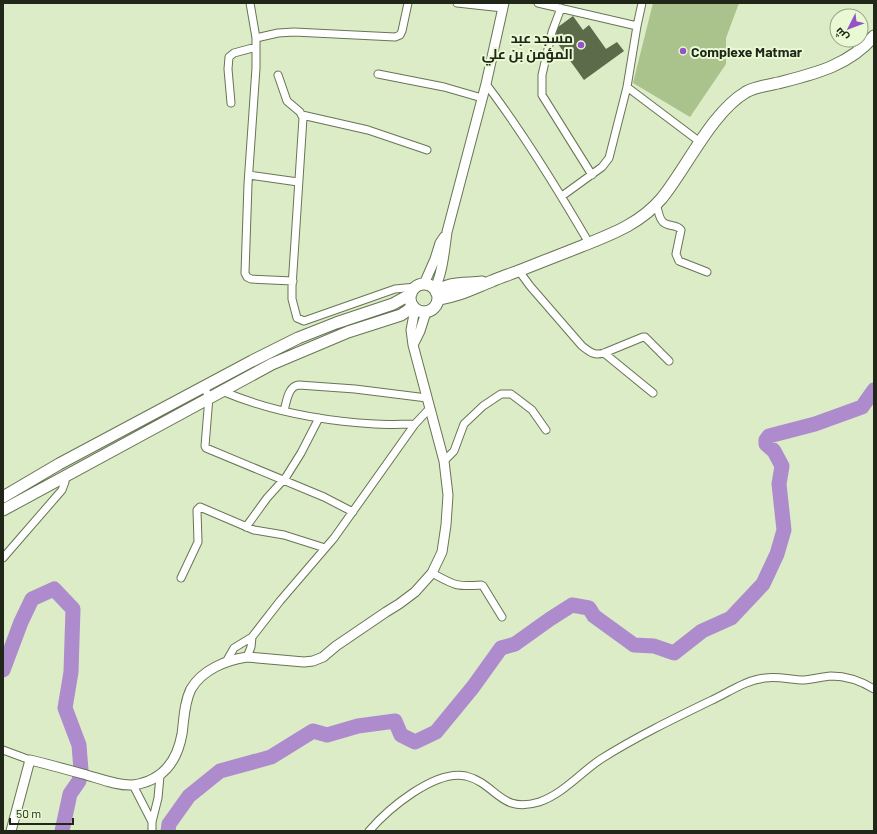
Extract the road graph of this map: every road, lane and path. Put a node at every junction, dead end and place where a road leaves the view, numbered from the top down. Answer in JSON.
{"nodes":[{"id":1,"x":250,"y":3,"type":"edge"},
{"id":2,"x":408,"y":3,"type":"edge"},
{"id":3,"x":457,"y":3,"type":"edge"},
{"id":4,"x":538,"y":3,"type":"edge"},
{"id":5,"x":642,"y":3,"type":"edge"},
{"id":6,"x":504,"y":6,"type":"edge"},
{"id":7,"x":561,"y":8,"type":"junction"},
{"id":8,"x":637,"y":26,"type":"junction"},
{"id":9,"x":256,"y":38,"type":"junction"},
{"id":10,"x":872,"y":42,"type":"edge"},
{"id":11,"x":256,"y":47,"type":"junction"},
{"id":12,"x":378,"y":74,"type":"dead end"},
{"id":13,"x":278,"y":75,"type":"dead end"},
{"id":14,"x":486,"y":84,"type":"junction"},
{"id":15,"x":627,"y":87,"type":"junction"},
{"id":16,"x":482,"y":98,"type":"junction"},
{"id":17,"x":231,"y":103,"type":"dead end"},
{"id":18,"x":302,"y":115,"type":"junction"},
{"id":19,"x":700,"y":142,"type":"junction"},
{"id":20,"x":427,"y":150,"type":"dead end"},
{"id":21,"x":249,"y":175,"type":"junction"},
{"id":22,"x":592,"y":176,"type":"junction"},
{"id":23,"x":298,"y":182,"type":"junction"},
{"id":24,"x":562,"y":196,"type":"junction"},
{"id":25,"x":656,"y":204,"type":"junction"},
{"id":26,"x":589,"y":243,"type":"junction"},
{"id":27,"x":519,"y":271,"type":"junction"},
{"id":28,"x":706,"y":272,"type":"dead end"},
{"id":29,"x":293,"y":281,"type":"junction"},
{"id":30,"x":427,"y":291,"type":"junction"},
{"id":31,"x":414,"y":308,"type":"junction"},
{"id":32,"x":426,"y":312,"type":"junction"},
{"id":33,"x":367,"y":313,"type":"junction"},
{"id":34,"x":371,"y":325,"type":"junction"},
{"id":35,"x":413,"y":345,"type":"junction"},
{"id":36,"x":604,"y":353,"type":"junction"},
{"id":37,"x":669,"y":361,"type":"dead end"},
{"id":38,"x":204,"y":387,"type":"junction"},
{"id":39,"x":222,"y":391,"type":"junction"},
{"id":40,"x":653,"y":393,"type":"dead end"},
{"id":41,"x":209,"y":397,"type":"junction"},
{"id":42,"x":427,"y":398,"type":"junction"},
{"id":43,"x":430,"y":408,"type":"junction"},
{"id":44,"x":284,"y":410,"type":"junction"},
{"id":45,"x":319,"y":418,"type":"junction"},
{"id":46,"x":415,"y":424,"type":"junction"},
{"id":47,"x":546,"y":430,"type":"dead end"},
{"id":48,"x":104,"y":441,"type":"junction"},
{"id":49,"x":110,"y":451,"type":"junction"},
{"id":50,"x":444,"y":462,"type":"junction"},
{"id":51,"x":64,"y":477,"type":"junction"},
{"id":52,"x":282,"y":481,"type":"junction"},
{"id":53,"x":3,"y":497,"type":"edge"},
{"id":54,"x":3,"y":510,"type":"edge"},
{"id":55,"x":353,"y":512,"type":"junction"},
{"id":56,"x":246,"y":526,"type":"junction"},
{"id":57,"x":325,"y":548,"type":"junction"},
{"id":58,"x":3,"y":558,"type":"edge"},
{"id":59,"x":432,"y":573,"type":"junction"},
{"id":60,"x":181,"y":578,"type":"dead end"},
{"id":61,"x":502,"y":617,"type":"dead end"},
{"id":62,"x":252,"y":636,"type":"junction"},
{"id":63,"x":247,"y":657,"type":"junction"},
{"id":64,"x":226,"y":662,"type":"junction"},
{"id":65,"x":874,"y":688,"type":"edge"},
{"id":66,"x":3,"y":750,"type":"edge"},
{"id":67,"x":30,"y":760,"type":"junction"},
{"id":68,"x":160,"y":776,"type":"junction"},
{"id":69,"x":133,"y":785,"type":"junction"},
{"id":70,"x":152,"y":822,"type":"junction"},
{"id":71,"x":11,"y":831,"type":"edge"},
{"id":72,"x":152,"y":831,"type":"edge"},
{"id":73,"x":369,"y":831,"type":"edge"}],
"edges":[{"from":1,"to":9,"type":"street"},
{"from":2,"to":9,"type":"street"},
{"from":3,"to":6,"type":"street"},
{"from":4,"to":7,"type":"street"},
{"from":5,"to":8,"type":"street"},
{"from":6,"to":14,"type":"main road"},
{"from":7,"to":8,"type":"street"},
{"from":7,"to":22,"type":"street"},
{"from":8,"to":15,"type":"street"},
{"from":9,"to":11,"type":"street"},
{"from":10,"to":19,"type":"main road"},
{"from":11,"to":17,"type":"street"},
{"from":11,"to":21,"type":"street"},
{"from":12,"to":16,"type":"street"},
{"from":13,"to":18,"type":"street"},
{"from":14,"to":16,"type":"main road"},
{"from":14,"to":24,"type":"street"},
{"from":15,"to":19,"type":"street"},
{"from":15,"to":22,"type":"street"},
{"from":16,"to":30,"type":"main road"},
{"from":18,"to":20,"type":"street"},
{"from":18,"to":23,"type":"street"},
{"from":19,"to":25,"type":"main road"},
{"from":21,"to":23,"type":"street"},
{"from":21,"to":29,"type":"street"},
{"from":22,"to":24,"type":"street"},
{"from":23,"to":29,"type":"street"},
{"from":24,"to":26,"type":"street"},
{"from":25,"to":26,"type":"main road"},
{"from":25,"to":28,"type":"street"},
{"from":26,"to":27,"type":"main road"},
{"from":27,"to":30,"type":"main road"},
{"from":27,"to":36,"type":"street"},
{"from":29,"to":30,"type":"street"},
{"from":30,"to":31,"type":"main road"},
{"from":30,"to":32,"type":"main road"},
{"from":30,"to":33,"type":"main road"},
{"from":31,"to":32,"type":"main road"},
{"from":31,"to":34,"type":"main road"},
{"from":31,"to":35,"type":"main road"},
{"from":32,"to":35,"type":"main road"},
{"from":33,"to":34,"type":"main road"},
{"from":33,"to":38,"type":"main road"},
{"from":34,"to":39,"type":"main road"},
{"from":35,"to":42,"type":"main road"},
{"from":36,"to":37,"type":"street"},
{"from":36,"to":40,"type":"street"},
{"from":38,"to":41,"type":"street"},
{"from":38,"to":48,"type":"main road"},
{"from":39,"to":41,"type":"main road"},
{"from":39,"to":44,"type":"street"},
{"from":41,"to":49,"type":"main road"},
{"from":41,"to":52,"type":"street"},
{"from":42,"to":43,"type":"main road"},
{"from":42,"to":44,"type":"street"},
{"from":43,"to":46,"type":"street"},
{"from":43,"to":50,"type":"main road"},
{"from":44,"to":45,"type":"street"},
{"from":45,"to":46,"type":"street"},
{"from":45,"to":52,"type":"street"},
{"from":46,"to":55,"type":"street"},
{"from":47,"to":50,"type":"street"},
{"from":48,"to":49,"type":"main road"},
{"from":48,"to":53,"type":"main road"},
{"from":49,"to":51,"type":"main road"},
{"from":50,"to":59,"type":"main road"},
{"from":51,"to":54,"type":"main road"},
{"from":51,"to":58,"type":"street"},
{"from":52,"to":55,"type":"street"},
{"from":52,"to":56,"type":"street"},
{"from":55,"to":57,"type":"street"},
{"from":56,"to":57,"type":"street"},
{"from":56,"to":60,"type":"street"},
{"from":57,"to":62,"type":"street"},
{"from":59,"to":61,"type":"street"},
{"from":59,"to":63,"type":"main road"},
{"from":62,"to":63,"type":"street"},
{"from":62,"to":64,"type":"street"},
{"from":63,"to":64,"type":"main road"},
{"from":64,"to":68,"type":"main road"},
{"from":65,"to":73,"type":"street"},
{"from":66,"to":67,"type":"street"},
{"from":67,"to":69,"type":"main road"},
{"from":67,"to":71,"type":"main road"},
{"from":68,"to":69,"type":"main road"},
{"from":68,"to":70,"type":"street"},
{"from":69,"to":70,"type":"street"},
{"from":70,"to":72,"type":"street"}]}
